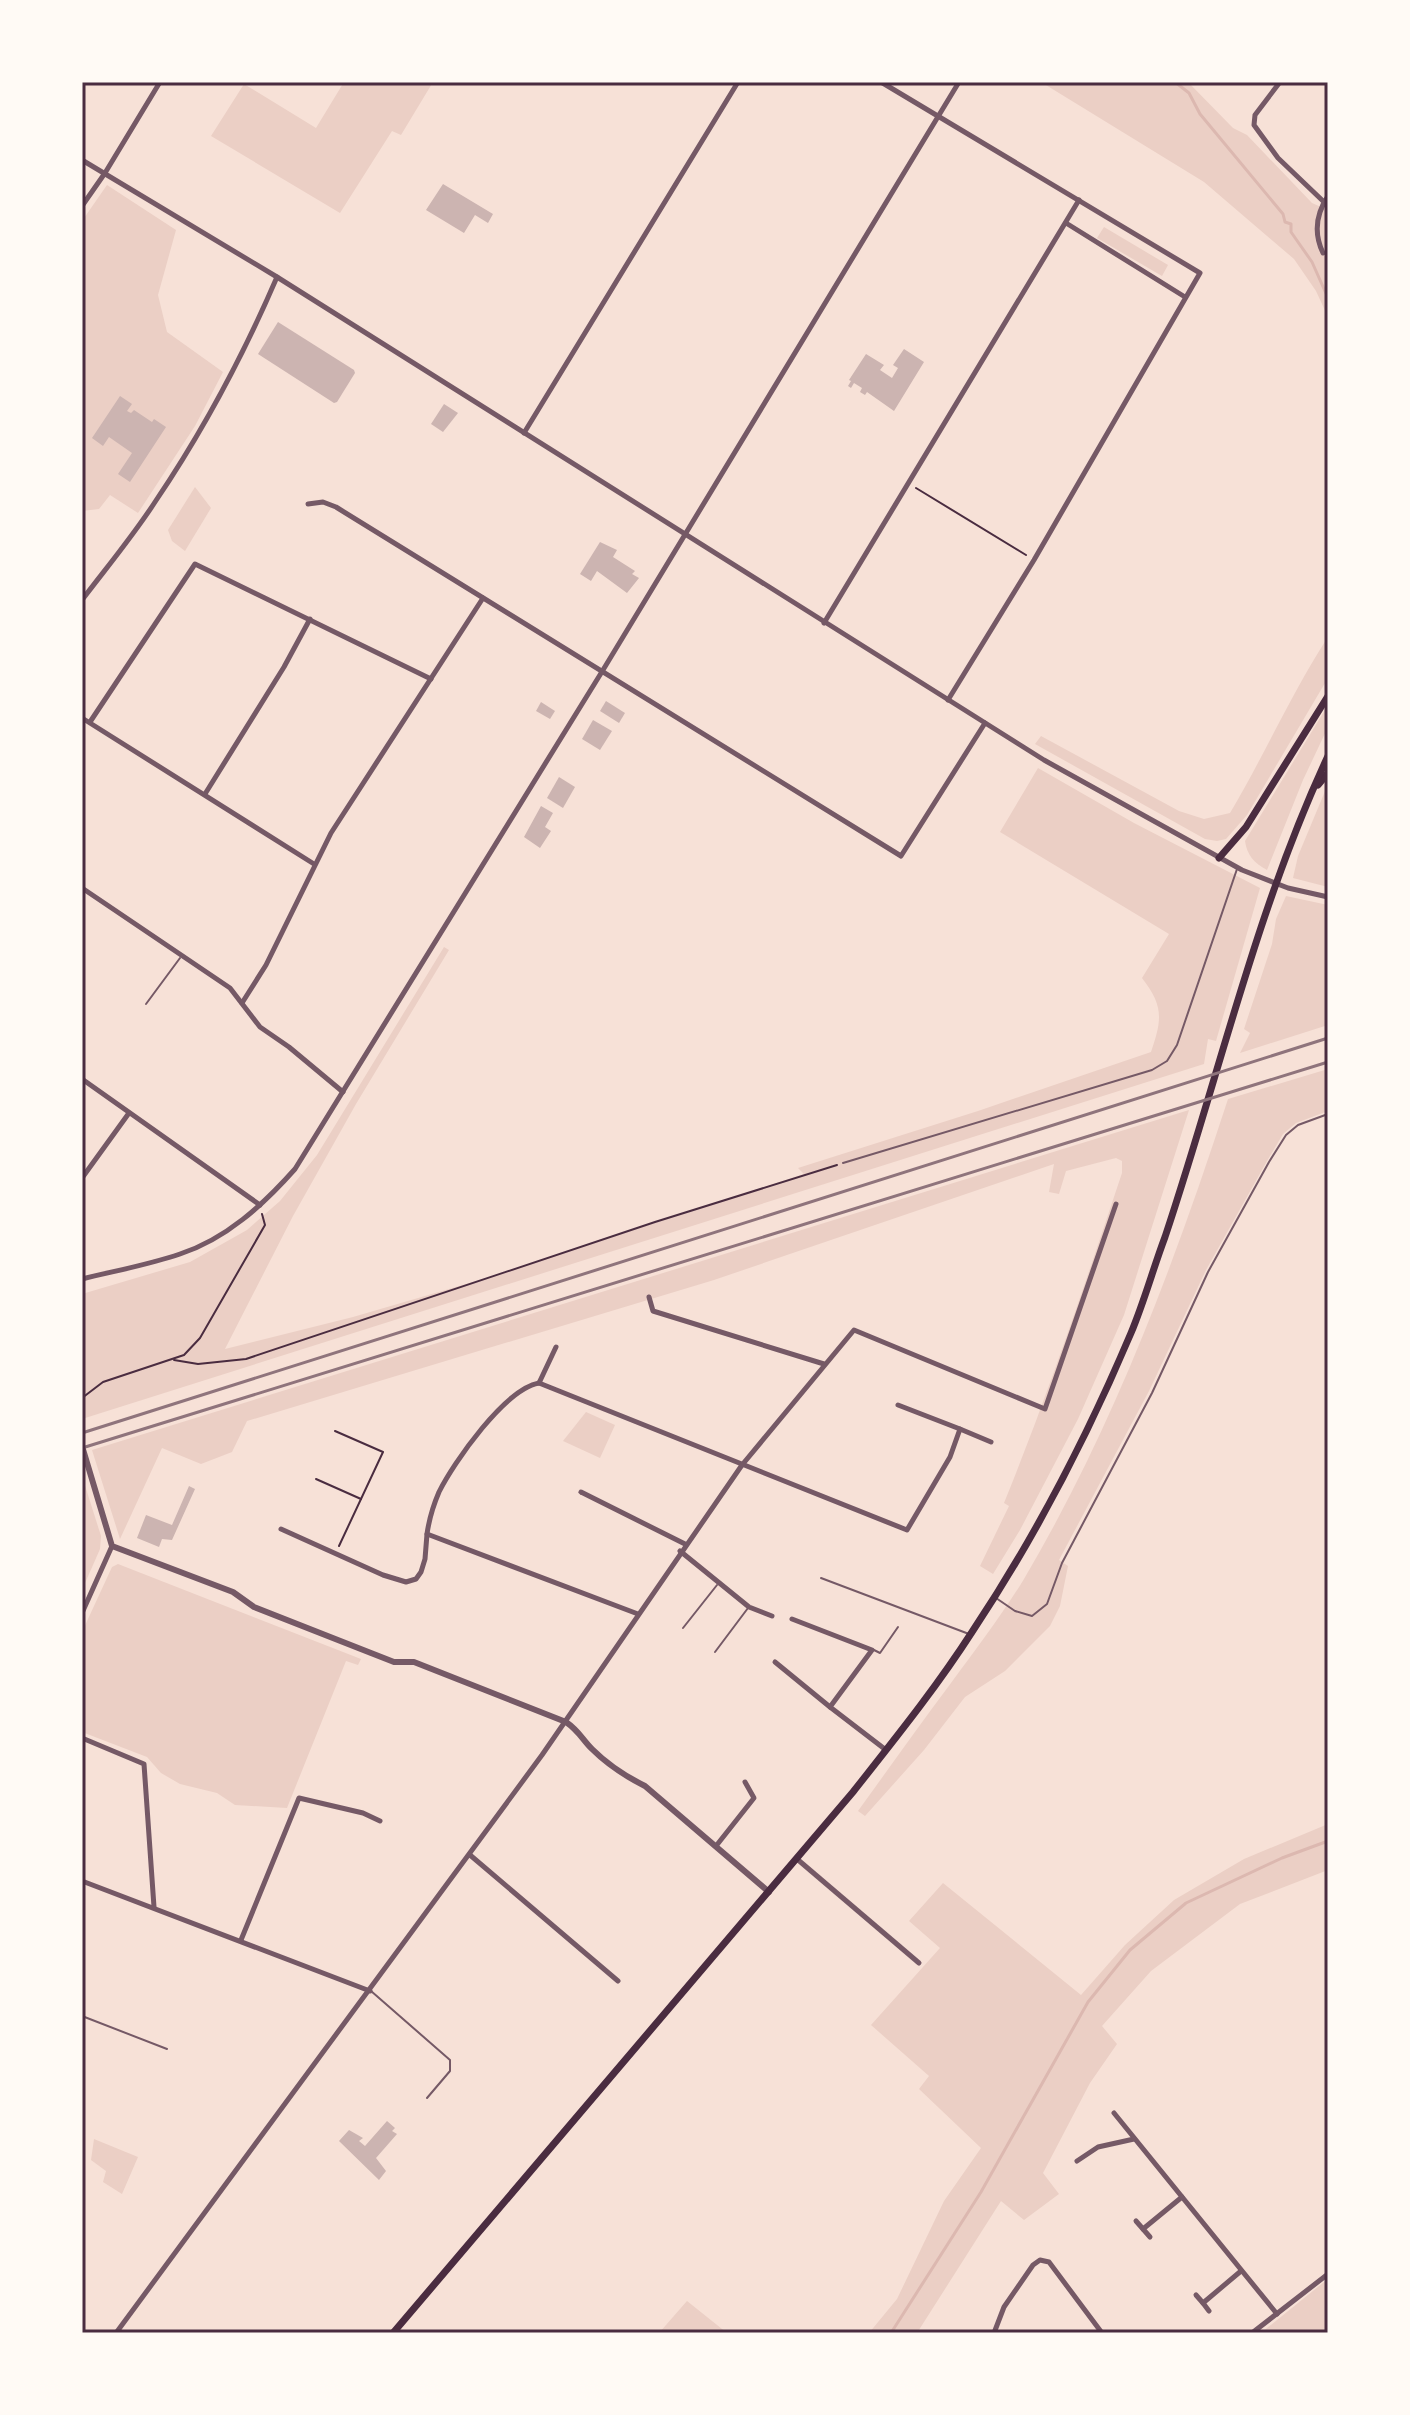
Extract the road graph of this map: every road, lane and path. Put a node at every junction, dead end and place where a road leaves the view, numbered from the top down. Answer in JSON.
{"nodes":[{"id":1,"x":160,"y":82,"type":"edge"},
{"id":2,"x":738,"y":82,"type":"edge"},
{"id":3,"x":881,"y":82,"type":"edge"},
{"id":4,"x":959,"y":82,"type":"edge"},
{"id":5,"x":1280,"y":82,"type":"edge"},
{"id":6,"x":938,"y":116,"type":"junction"},
{"id":7,"x":82,"y":160,"type":"edge"},
{"id":8,"x":105,"y":173,"type":"junction"},
{"id":9,"x":1326,"y":199,"type":"edge"},
{"id":10,"x":1079,"y":200,"type":"junction"},
{"id":11,"x":82,"y":206,"type":"edge"},
{"id":12,"x":1066,"y":223,"type":"junction"},
{"id":13,"x":1323,"y":253,"type":"dead end"},
{"id":14,"x":277,"y":277,"type":"junction"},
{"id":15,"x":1185,"y":297,"type":"junction"},
{"id":16,"x":524,"y":433,"type":"junction"},
{"id":17,"x":909,"y":483,"type":"junction"},
{"id":18,"x":308,"y":504,"type":"dead end"},
{"id":19,"x":684,"y":533,"type":"junction"},
{"id":20,"x":1034,"y":560,"type":"junction"},
{"id":21,"x":483,"y":598,"type":"junction"},
{"id":22,"x":82,"y":600,"type":"edge"},
{"id":23,"x":310,"y":619,"type":"junction"},
{"id":24,"x":824,"y":623,"type":"junction"},
{"id":25,"x":603,"y":670,"type":"junction"},
{"id":26,"x":431,"y":679,"type":"junction"},
{"id":27,"x":1328,"y":696,"type":"edge"},
{"id":28,"x":948,"y":700,"type":"junction"},
{"id":29,"x":82,"y":718,"type":"edge"},
{"id":30,"x":90,"y":722,"type":"junction"},
{"id":31,"x":985,"y":723,"type":"junction"},
{"id":32,"x":1328,"y":756,"type":"edge"},
{"id":33,"x":1328,"y":773,"type":"edge"},
{"id":34,"x":1311,"y":793,"type":"junction"},
{"id":35,"x":205,"y":794,"type":"junction"},
{"id":36,"x":1219,"y":858,"type":"junction"},
{"id":37,"x":315,"y":865,"type":"junction"},
{"id":38,"x":1237,"y":867,"type":"junction"},
{"id":39,"x":82,"y":888,"type":"edge"},
{"id":40,"x":1328,"y":897,"type":"edge"},
{"id":41,"x":181,"y":957,"type":"junction"},
{"id":42,"x":242,"y":1003,"type":"junction"},
{"id":43,"x":146,"y":1004,"type":"dead end"},
{"id":44,"x":82,"y":1079,"type":"edge"},
{"id":45,"x":343,"y":1092,"type":"junction"},
{"id":46,"x":129,"y":1113,"type":"junction"},
{"id":47,"x":1328,"y":1114,"type":"edge"},
{"id":48,"x":843,"y":1163,"type":"joint"},
{"id":49,"x":82,"y":1178,"type":"edge"},
{"id":50,"x":1116,"y":1204,"type":"dead end"},
{"id":51,"x":260,"y":1205,"type":"junction"},
{"id":52,"x":82,"y":1279,"type":"edge"},
{"id":53,"x":649,"y":1297,"type":"dead end"},
{"id":54,"x":556,"y":1347,"type":"dead end"},
{"id":55,"x":174,"y":1360,"type":"junction"},
{"id":56,"x":824,"y":1364,"type":"junction"},
{"id":57,"x":539,"y":1383,"type":"junction"},
{"id":58,"x":82,"y":1398,"type":"edge"},
{"id":59,"x":898,"y":1405,"type":"dead end"},
{"id":60,"x":960,"y":1429,"type":"junction"},
{"id":61,"x":335,"y":1431,"type":"dead end"},
{"id":62,"x":991,"y":1442,"type":"dead end"},
{"id":63,"x":82,"y":1446,"type":"edge"},
{"id":64,"x":742,"y":1465,"type":"junction"},
{"id":65,"x":316,"y":1479,"type":"dead end"},
{"id":66,"x":581,"y":1492,"type":"dead end"},
{"id":67,"x":362,"y":1499,"type":"junction"},
{"id":68,"x":281,"y":1529,"type":"dead end"},
{"id":69,"x":427,"y":1534,"type":"junction"},
{"id":70,"x":685,"y":1544,"type":"junction"},
{"id":71,"x":112,"y":1546,"type":"junction"},
{"id":72,"x":680,"y":1551,"type":"junction"},
{"id":73,"x":335,"y":1554,"type":"junction"},
{"id":74,"x":821,"y":1578,"type":"dead end"},
{"id":75,"x":719,"y":1583,"type":"junction"},
{"id":76,"x":994,"y":1597,"type":"junction"},
{"id":77,"x":749,"y":1607,"type":"junction"},
{"id":78,"x":82,"y":1613,"type":"edge"},
{"id":79,"x":638,"y":1614,"type":"junction"},
{"id":80,"x":772,"y":1616,"type":"dead end"},
{"id":81,"x":792,"y":1619,"type":"dead end"},
{"id":82,"x":898,"y":1627,"type":"dead end"},
{"id":83,"x":683,"y":1628,"type":"dead end"},
{"id":84,"x":970,"y":1635,"type":"junction"},
{"id":85,"x":872,"y":1650,"type":"junction"},
{"id":86,"x":715,"y":1652,"type":"dead end"},
{"id":87,"x":775,"y":1662,"type":"dead end"},
{"id":88,"x":830,"y":1707,"type":"junction"},
{"id":89,"x":566,"y":1722,"type":"junction"},
{"id":90,"x":82,"y":1738,"type":"edge"},
{"id":91,"x":886,"y":1750,"type":"junction"},
{"id":92,"x":745,"y":1782,"type":"dead end"},
{"id":93,"x":380,"y":1821,"type":"dead end"},
{"id":94,"x":716,"y":1846,"type":"junction"},
{"id":95,"x":470,"y":1855,"type":"junction"},
{"id":96,"x":797,"y":1859,"type":"junction"},
{"id":97,"x":82,"y":1881,"type":"edge"},
{"id":98,"x":769,"y":1892,"type":"junction"},
{"id":99,"x":154,"y":1907,"type":"junction"},
{"id":100,"x":241,"y":1940,"type":"junction"},
{"id":101,"x":919,"y":1963,"type":"dead end"},
{"id":102,"x":618,"y":1981,"type":"dead end"},
{"id":103,"x":370,"y":1991,"type":"junction"},
{"id":104,"x":82,"y":2016,"type":"edge"},
{"id":105,"x":167,"y":2049,"type":"dead end"},
{"id":106,"x":427,"y":2098,"type":"dead end"},
{"id":107,"x":1114,"y":2113,"type":"dead end"},
{"id":108,"x":1134,"y":2139,"type":"junction"},
{"id":109,"x":1077,"y":2161,"type":"dead end"},
{"id":110,"x":1182,"y":2197,"type":"junction"},
{"id":111,"x":1136,"y":2221,"type":"dead end"},
{"id":112,"x":1143,"y":2229,"type":"junction"},
{"id":113,"x":1150,"y":2237,"type":"dead end"},
{"id":114,"x":1241,"y":2271,"type":"junction"},
{"id":115,"x":1328,"y":2274,"type":"edge"},
{"id":116,"x":1196,"y":2295,"type":"dead end"},
{"id":117,"x":1203,"y":2303,"type":"junction"},
{"id":118,"x":1209,"y":2311,"type":"dead end"},
{"id":119,"x":1277,"y":2314,"type":"junction"},
{"id":120,"x":116,"y":2333,"type":"edge"},
{"id":121,"x":393,"y":2333,"type":"edge"},
{"id":122,"x":994,"y":2333,"type":"edge"},
{"id":123,"x":1102,"y":2333,"type":"edge"},
{"id":124,"x":1252,"y":2333,"type":"edge"}],
"edges":[{"from":1,"to":8,"type":"street"},
{"from":2,"to":16,"type":"street"},
{"from":3,"to":6,"type":"street"},
{"from":4,"to":6,"type":"street"},
{"from":5,"to":9,"type":"street"},
{"from":6,"to":10,"type":"street"},
{"from":6,"to":19,"type":"street"},
{"from":7,"to":8,"type":"street"},
{"from":8,"to":11,"type":"street"},
{"from":8,"to":14,"type":"street"},
{"from":9,"to":13,"type":"street"},
{"from":10,"to":12,"type":"street"},
{"from":10,"to":15,"type":"street"},
{"from":12,"to":15,"type":"street"},
{"from":12,"to":17,"type":"street"},
{"from":14,"to":16,"type":"street"},
{"from":14,"to":22,"type":"street"},
{"from":15,"to":20,"type":"street"},
{"from":16,"to":19,"type":"street"},
{"from":17,"to":20,"type":"path"},
{"from":17,"to":24,"type":"street"},
{"from":18,"to":21,"type":"street"},
{"from":19,"to":24,"type":"street"},
{"from":19,"to":25,"type":"street"},
{"from":20,"to":28,"type":"street"},
{"from":21,"to":25,"type":"street"},
{"from":21,"to":26,"type":"street"},
{"from":23,"to":26,"type":"street"},
{"from":23,"to":30,"type":"street"},
{"from":23,"to":35,"type":"street"},
{"from":24,"to":28,"type":"street"},
{"from":25,"to":31,"type":"street"},
{"from":25,"to":45,"type":"street"},
{"from":26,"to":37,"type":"street"},
{"from":27,"to":36,"type":"main road"},
{"from":28,"to":31,"type":"street"},
{"from":29,"to":30,"type":"street"},
{"from":30,"to":35,"type":"street"},
{"from":31,"to":36,"type":"street"},
{"from":32,"to":34,"type":"main road"},
{"from":33,"to":34,"type":"main road"},
{"from":34,"to":76,"type":"main road"},
{"from":35,"to":37,"type":"street"},
{"from":36,"to":38,"type":"street"},
{"from":37,"to":42,"type":"street"},
{"from":38,"to":40,"type":"street"},
{"from":38,"to":48,"type":"lane"},
{"from":39,"to":41,"type":"street"},
{"from":41,"to":42,"type":"street"},
{"from":41,"to":43,"type":"lane"},
{"from":42,"to":45,"type":"street"},
{"from":44,"to":46,"type":"street"},
{"from":45,"to":51,"type":"street"},
{"from":46,"to":49,"type":"street"},
{"from":46,"to":51,"type":"street"},
{"from":47,"to":76,"type":"lane"},
{"from":48,"to":55,"type":"path"},
{"from":50,"to":56,"type":"street"},
{"from":51,"to":52,"type":"street"},
{"from":51,"to":55,"type":"path"},
{"from":53,"to":56,"type":"street"},
{"from":54,"to":57,"type":"street"},
{"from":55,"to":58,"type":"path"},
{"from":56,"to":64,"type":"street"},
{"from":57,"to":64,"type":"street"},
{"from":57,"to":69,"type":"street"},
{"from":59,"to":60,"type":"street"},
{"from":60,"to":62,"type":"street"},
{"from":60,"to":64,"type":"street"},
{"from":61,"to":67,"type":"path"},
{"from":63,"to":71,"type":"street"},
{"from":64,"to":70,"type":"street"},
{"from":65,"to":67,"type":"path"},
{"from":66,"to":70,"type":"street"},
{"from":67,"to":73,"type":"path"},
{"from":68,"to":73,"type":"street"},
{"from":69,"to":73,"type":"street"},
{"from":69,"to":79,"type":"street"},
{"from":70,"to":72,"type":"street"},
{"from":71,"to":78,"type":"street"},
{"from":71,"to":89,"type":"street"},
{"from":72,"to":75,"type":"street"},
{"from":72,"to":79,"type":"street"},
{"from":74,"to":84,"type":"lane"},
{"from":75,"to":77,"type":"street"},
{"from":75,"to":83,"type":"lane"},
{"from":76,"to":84,"type":"main road"},
{"from":77,"to":80,"type":"street"},
{"from":77,"to":86,"type":"lane"},
{"from":79,"to":89,"type":"street"},
{"from":81,"to":85,"type":"street"},
{"from":82,"to":85,"type":"lane"},
{"from":84,"to":91,"type":"main road"},
{"from":85,"to":88,"type":"street"},
{"from":87,"to":88,"type":"street"},
{"from":88,"to":91,"type":"street"},
{"from":89,"to":94,"type":"street"},
{"from":89,"to":95,"type":"street"},
{"from":90,"to":99,"type":"street"},
{"from":91,"to":96,"type":"main road"},
{"from":92,"to":94,"type":"street"},
{"from":93,"to":100,"type":"street"},
{"from":94,"to":98,"type":"street"},
{"from":95,"to":102,"type":"street"},
{"from":95,"to":103,"type":"street"},
{"from":96,"to":98,"type":"main road"},
{"from":96,"to":101,"type":"street"},
{"from":97,"to":99,"type":"street"},
{"from":98,"to":121,"type":"main road"},
{"from":99,"to":100,"type":"street"},
{"from":100,"to":103,"type":"street"},
{"from":103,"to":106,"type":"lane"},
{"from":103,"to":120,"type":"street"},
{"from":104,"to":105,"type":"lane"},
{"from":107,"to":108,"type":"street"},
{"from":108,"to":109,"type":"street"},
{"from":108,"to":110,"type":"street"},
{"from":110,"to":112,"type":"street"},
{"from":110,"to":114,"type":"street"},
{"from":111,"to":112,"type":"street"},
{"from":112,"to":113,"type":"street"},
{"from":114,"to":117,"type":"street"},
{"from":114,"to":119,"type":"street"},
{"from":115,"to":119,"type":"street"},
{"from":116,"to":117,"type":"street"},
{"from":117,"to":118,"type":"street"},
{"from":119,"to":124,"type":"street"},
{"from":122,"to":123,"type":"street"}]}
